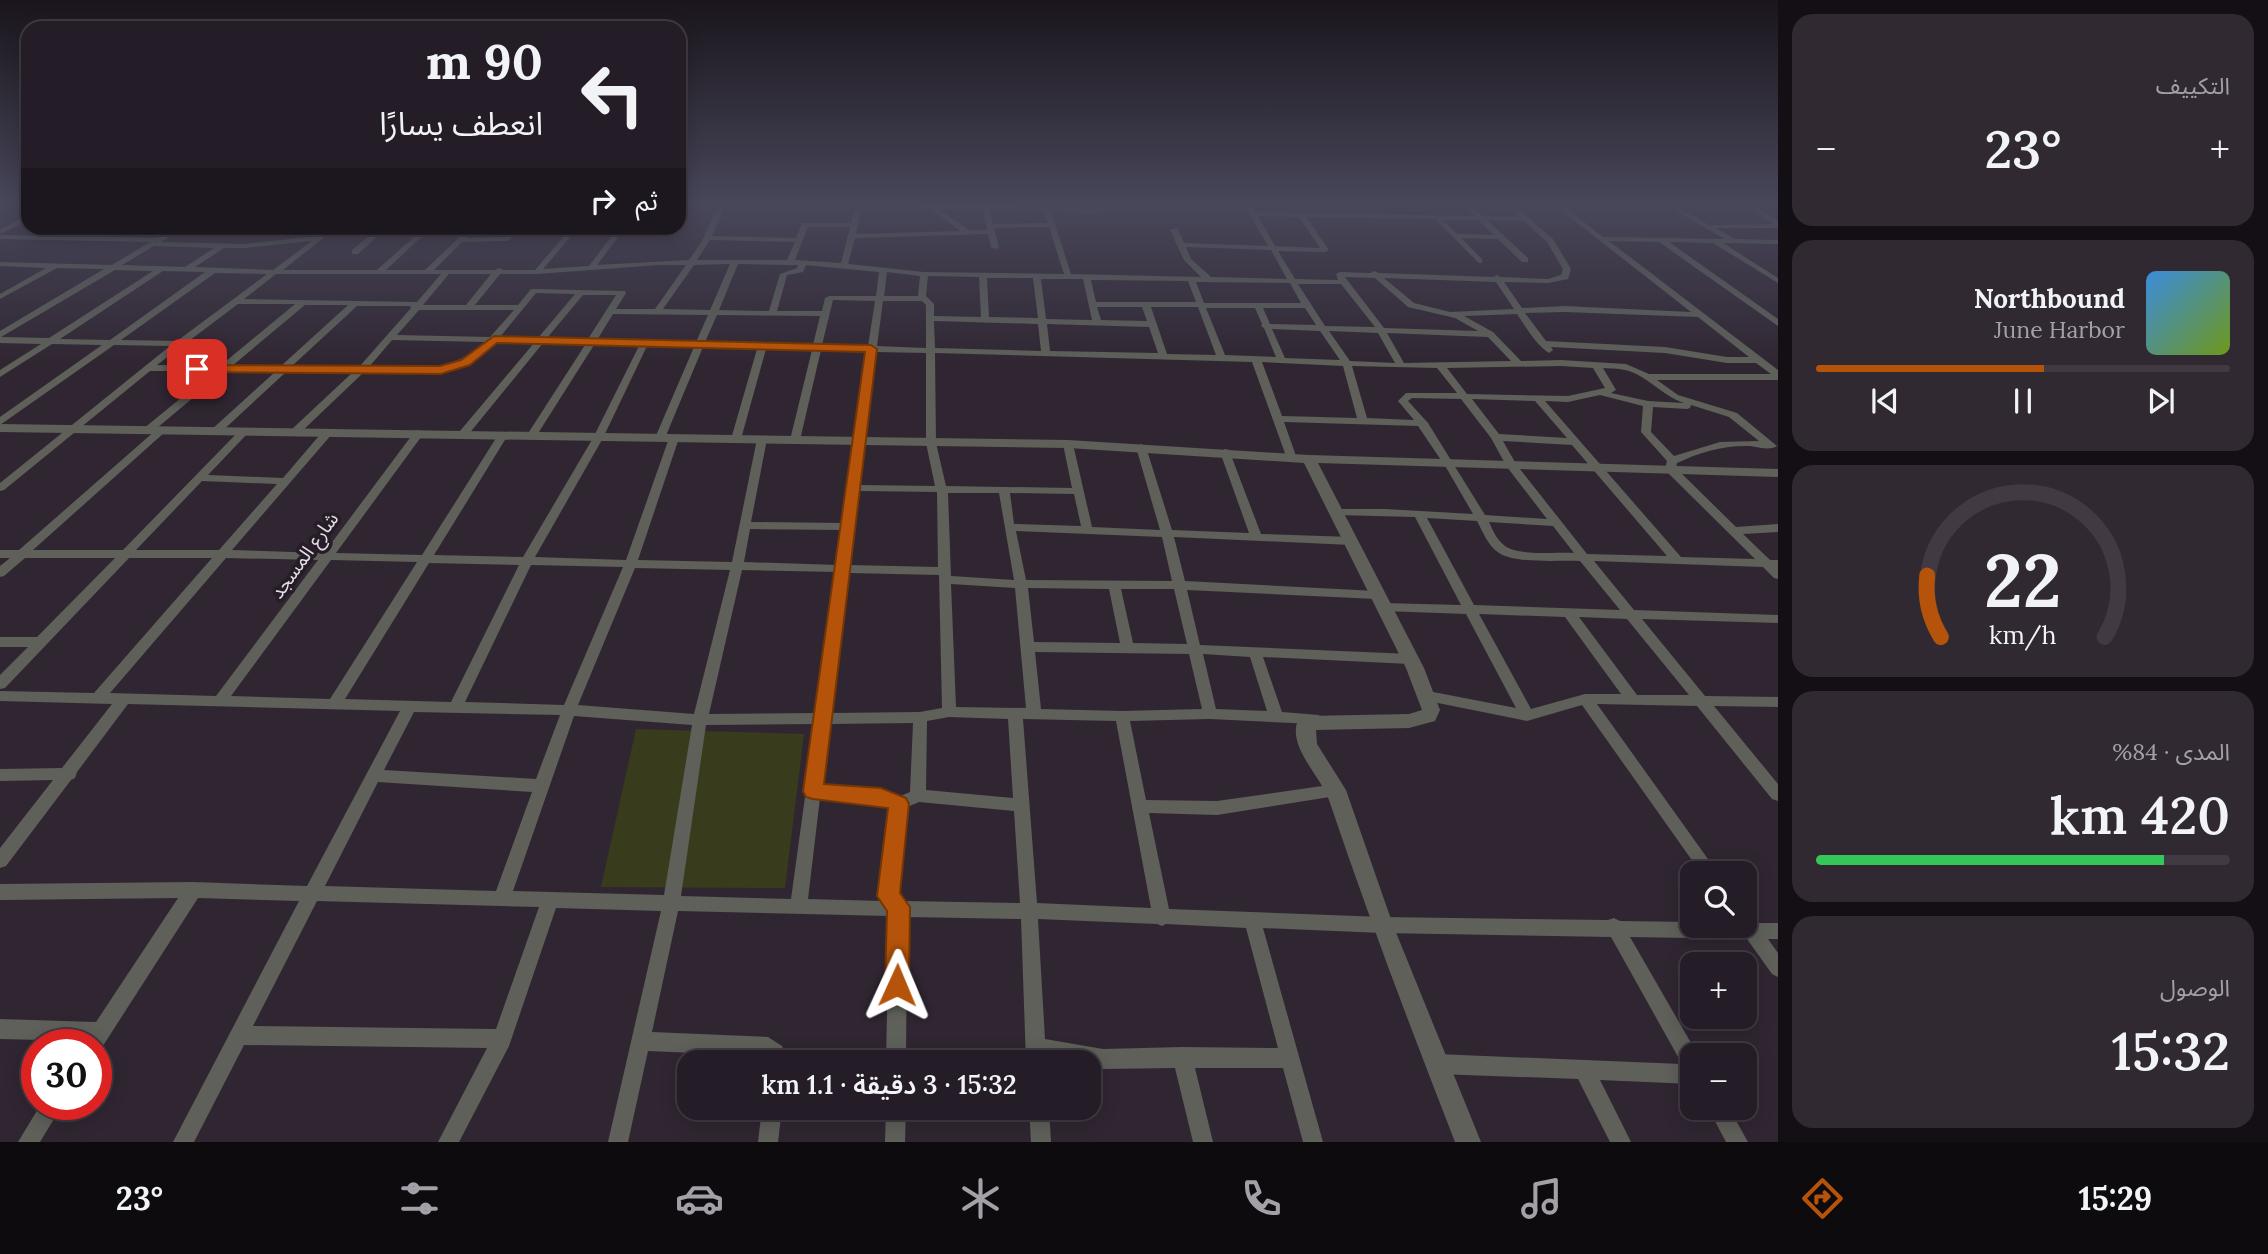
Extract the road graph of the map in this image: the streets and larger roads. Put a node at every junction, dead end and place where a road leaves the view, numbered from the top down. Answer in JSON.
{"nodes":[{"id":1,"x":131,"y":257,"type":"edge"},
{"id":2,"x":205,"y":257,"type":"edge"},
{"id":3,"x":293,"y":257,"type":"edge"},
{"id":4,"x":395,"y":257,"type":"edge"},
{"id":5,"x":442,"y":257,"type":"edge"},
{"id":6,"x":549,"y":257,"type":"edge"},
{"id":7,"x":599,"y":257,"type":"edge"},
{"id":8,"x":694,"y":257,"type":"edge"},
{"id":9,"x":792,"y":257,"type":"edge"},
{"id":10,"x":846,"y":257,"type":"edge"},
{"id":11,"x":1062,"y":257,"type":"edge"},
{"id":12,"x":1188,"y":257,"type":"edge"},
{"id":13,"x":1278,"y":257,"type":"edge"},
{"id":14,"x":1475,"y":257,"type":"edge"},
{"id":15,"x":1522,"y":257,"type":"edge"},
{"id":16,"x":1560,"y":257,"type":"edge"},
{"id":17,"x":1627,"y":257,"type":"edge"},
{"id":18,"x":1685,"y":257,"type":"edge"},
{"id":19,"x":1740,"y":257,"type":"edge"},
{"id":20,"x":1525,"y":260,"type":"dead end"},
{"id":21,"x":1479,"y":261,"type":"dead end"},
{"id":22,"x":691,"y":262,"type":"junction"},
{"id":23,"x":735,"y":262,"type":"junction"},
{"id":24,"x":790,"y":262,"type":"junction"},
{"id":25,"x":803,"y":263,"type":"junction"},
{"id":26,"x":2,"y":265,"type":"edge"},
{"id":27,"x":56,"y":265,"type":"junction"},
{"id":28,"x":844,"y":266,"type":"junction"},
{"id":29,"x":592,"y":267,"type":"junction"},
{"id":30,"x":114,"y":268,"type":"junction"},
{"id":31,"x":160,"y":269,"type":"junction"},
{"id":32,"x":186,"y":270,"type":"junction"},
{"id":33,"x":499,"y":270,"type":"junction"},
{"id":34,"x":212,"y":271,"type":"junction"},
{"id":35,"x":428,"y":271,"type":"junction"},
{"id":36,"x":448,"y":271,"type":"junction"},
{"id":37,"x":883,"y":271,"type":"junction"},
{"id":38,"x":273,"y":272,"type":"junction"},
{"id":39,"x":379,"y":272,"type":"junction"},
{"id":40,"x":537,"y":272,"type":"junction"},
{"id":41,"x":1374,"y":273,"type":"junction"},
{"id":42,"x":924,"y":274,"type":"junction"},
{"id":43,"x":983,"y":275,"type":"junction"},
{"id":44,"x":1037,"y":275,"type":"junction"},
{"id":45,"x":1068,"y":276,"type":"junction"},
{"id":46,"x":1086,"y":277,"type":"junction"},
{"id":47,"x":1497,"y":277,"type":"junction"},
{"id":48,"x":1191,"y":278,"type":"junction"},
{"id":49,"x":1208,"y":279,"type":"junction"},
{"id":50,"x":1292,"y":281,"type":"junction"},
{"id":51,"x":1778,"y":281,"type":"edge"},
{"id":52,"x":1343,"y":282,"type":"junction"},
{"id":53,"x":582,"y":291,"type":"junction"},
{"id":54,"x":0,"y":297,"type":"edge"},
{"id":55,"x":880,"y":298,"type":"junction"},
{"id":56,"x":924,"y":299,"type":"junction"},
{"id":57,"x":235,"y":301,"type":"junction"},
{"id":58,"x":302,"y":303,"type":"junction"},
{"id":59,"x":354,"y":303,"type":"junction"},
{"id":60,"x":1093,"y":304,"type":"junction"},
{"id":61,"x":1146,"y":305,"type":"junction"},
{"id":62,"x":1201,"y":305,"type":"junction"},
{"id":63,"x":1258,"y":305,"type":"junction"},
{"id":64,"x":415,"y":306,"type":"junction"},
{"id":65,"x":1307,"y":306,"type":"junction"},
{"id":66,"x":520,"y":308,"type":"junction"},
{"id":67,"x":467,"y":309,"type":"junction"},
{"id":68,"x":1517,"y":309,"type":"junction"},
{"id":69,"x":611,"y":311,"type":"junction"},
{"id":70,"x":657,"y":312,"type":"junction"},
{"id":71,"x":712,"y":313,"type":"junction"},
{"id":72,"x":772,"y":314,"type":"junction"},
{"id":73,"x":825,"y":314,"type":"junction"},
{"id":74,"x":1451,"y":314,"type":"junction"},
{"id":75,"x":1765,"y":314,"type":"junction"},
{"id":76,"x":1701,"y":315,"type":"junction"},
{"id":77,"x":1778,"y":316,"type":"edge"},
{"id":78,"x":930,"y":318,"type":"junction"},
{"id":79,"x":985,"y":320,"type":"junction"},
{"id":80,"x":1042,"y":322,"type":"junction"},
{"id":81,"x":1097,"y":323,"type":"junction"},
{"id":82,"x":1778,"y":323,"type":"edge"},
{"id":83,"x":1150,"y":324,"type":"junction"},
{"id":84,"x":1265,"y":326,"type":"junction"},
{"id":85,"x":1324,"y":328,"type":"junction"},
{"id":86,"x":1380,"y":330,"type":"junction"},
{"id":87,"x":1490,"y":334,"type":"junction"},
{"id":88,"x":0,"y":335,"type":"edge"},
{"id":89,"x":390,"y":337,"type":"junction"},
{"id":90,"x":494,"y":339,"type":"junction"},
{"id":91,"x":544,"y":340,"type":"junction"},
{"id":92,"x":0,"y":341,"type":"edge"},
{"id":93,"x":590,"y":341,"type":"junction"},
{"id":94,"x":48,"y":342,"type":"junction"},
{"id":95,"x":645,"y":342,"type":"junction"},
{"id":96,"x":110,"y":343,"type":"junction"},
{"id":97,"x":699,"y":343,"type":"junction"},
{"id":98,"x":179,"y":344,"type":"junction"},
{"id":99,"x":1544,"y":344,"type":"junction"},
{"id":100,"x":762,"y":346,"type":"junction"},
{"id":101,"x":1600,"y":346,"type":"junction"},
{"id":102,"x":818,"y":348,"type":"junction"},
{"id":103,"x":871,"y":349,"type":"junction"},
{"id":104,"x":928,"y":350,"type":"junction"},
{"id":105,"x":1046,"y":354,"type":"junction"},
{"id":106,"x":1163,"y":356,"type":"junction"},
{"id":107,"x":1221,"y":357,"type":"junction"},
{"id":108,"x":1256,"y":359,"type":"junction"},
{"id":109,"x":1281,"y":359,"type":"junction"},
{"id":110,"x":1759,"y":360,"type":"junction"},
{"id":111,"x":1346,"y":362,"type":"junction"},
{"id":112,"x":1518,"y":363,"type":"junction"},
{"id":113,"x":1561,"y":363,"type":"junction"},
{"id":114,"x":1439,"y":365,"type":"junction"},
{"id":115,"x":1596,"y":365,"type":"junction"},
{"id":116,"x":1401,"y":366,"type":"junction"},
{"id":117,"x":1620,"y":367,"type":"junction"},
{"id":118,"x":149,"y":368,"type":"junction"},
{"id":119,"x":221,"y":369,"type":"junction"},
{"id":120,"x":285,"y":370,"type":"junction"},
{"id":121,"x":359,"y":372,"type":"junction"},
{"id":122,"x":0,"y":374,"type":"edge"},
{"id":123,"x":1778,"y":376,"type":"edge"},
{"id":124,"x":1646,"y":377,"type":"junction"},
{"id":125,"x":1604,"y":394,"type":"junction"},
{"id":126,"x":1463,"y":398,"type":"junction"},
{"id":127,"x":1539,"y":400,"type":"junction"},
{"id":128,"x":1648,"y":404,"type":"junction"},
{"id":129,"x":1707,"y":407,"type":"junction"},
{"id":130,"x":1279,"y":419,"type":"junction"},
{"id":131,"x":0,"y":422,"type":"edge"},
{"id":132,"x":1363,"y":422,"type":"junction"},
{"id":133,"x":1423,"y":423,"type":"junction"},
{"id":134,"x":0,"y":428,"type":"edge"},
{"id":135,"x":75,"y":429,"type":"junction"},
{"id":136,"x":153,"y":431,"type":"junction"},
{"id":137,"x":215,"y":432,"type":"junction"},
{"id":138,"x":244,"y":432,"type":"junction"},
{"id":139,"x":295,"y":432,"type":"junction"},
{"id":140,"x":328,"y":432,"type":"junction"},
{"id":141,"x":419,"y":433,"type":"junction"},
{"id":142,"x":464,"y":433,"type":"junction"},
{"id":143,"x":503,"y":435,"type":"junction"},
{"id":144,"x":532,"y":435,"type":"junction"},
{"id":145,"x":1496,"y":437,"type":"junction"},
{"id":146,"x":598,"y":438,"type":"junction"},
{"id":147,"x":667,"y":438,"type":"junction"},
{"id":148,"x":736,"y":439,"type":"junction"},
{"id":149,"x":762,"y":439,"type":"junction"},
{"id":150,"x":795,"y":440,"type":"junction"},
{"id":151,"x":859,"y":441,"type":"junction"},
{"id":152,"x":1573,"y":442,"type":"junction"},
{"id":153,"x":931,"y":443,"type":"junction"},
{"id":154,"x":1068,"y":444,"type":"junction"},
{"id":155,"x":1774,"y":445,"type":"edge"},
{"id":156,"x":1141,"y":447,"type":"junction"},
{"id":157,"x":1225,"y":452,"type":"junction"},
{"id":158,"x":1291,"y":456,"type":"junction"},
{"id":159,"x":1309,"y":459,"type":"junction"},
{"id":160,"x":1450,"y":463,"type":"junction"},
{"id":161,"x":1511,"y":465,"type":"junction"},
{"id":162,"x":1671,"y":465,"type":"junction"},
{"id":163,"x":1597,"y":467,"type":"junction"},
{"id":164,"x":1778,"y":473,"type":"edge"},
{"id":165,"x":200,"y":478,"type":"junction"},
{"id":166,"x":286,"y":481,"type":"junction"},
{"id":167,"x":0,"y":488,"type":"edge"},
{"id":168,"x":855,"y":488,"type":"junction"},
{"id":169,"x":1003,"y":490,"type":"junction"},
{"id":170,"x":942,"y":491,"type":"junction"},
{"id":171,"x":1079,"y":491,"type":"junction"},
{"id":172,"x":1336,"y":512,"type":"junction"},
{"id":173,"x":1419,"y":514,"type":"junction"},
{"id":174,"x":1481,"y":519,"type":"junction"},
{"id":175,"x":1556,"y":523,"type":"junction"},
{"id":176,"x":746,"y":525,"type":"junction"},
{"id":177,"x":849,"y":527,"type":"junction"},
{"id":178,"x":1009,"y":527,"type":"junction"},
{"id":179,"x":1087,"y":528,"type":"junction"},
{"id":180,"x":1778,"y":528,"type":"edge"},
{"id":181,"x":1732,"y":531,"type":"junction"},
{"id":182,"x":1167,"y":534,"type":"junction"},
{"id":183,"x":1256,"y":536,"type":"junction"},
{"id":184,"x":1351,"y":541,"type":"junction"},
{"id":185,"x":128,"y":553,"type":"junction"},
{"id":186,"x":0,"y":554,"type":"edge"},
{"id":187,"x":20,"y":554,"type":"junction"},
{"id":188,"x":224,"y":554,"type":"junction"},
{"id":189,"x":326,"y":556,"type":"junction"},
{"id":190,"x":426,"y":559,"type":"junction"},
{"id":191,"x":1584,"y":559,"type":"junction"},
{"id":192,"x":527,"y":561,"type":"junction"},
{"id":193,"x":1678,"y":561,"type":"junction"},
{"id":194,"x":631,"y":563,"type":"junction"},
{"id":195,"x":1772,"y":564,"type":"edge"},
{"id":196,"x":737,"y":565,"type":"junction"},
{"id":197,"x":844,"y":568,"type":"junction"},
{"id":198,"x":0,"y":573,"type":"edge"},
{"id":199,"x":945,"y":575,"type":"junction"},
{"id":200,"x":1778,"y":575,"type":"edge"},
{"id":201,"x":1021,"y":584,"type":"junction"},
{"id":202,"x":1114,"y":584,"type":"junction"},
{"id":203,"x":1177,"y":585,"type":"junction"},
{"id":204,"x":1379,"y":601,"type":"junction"},
{"id":205,"x":1469,"y":610,"type":"junction"},
{"id":206,"x":1570,"y":614,"type":"junction"},
{"id":207,"x":1630,"y":616,"type":"junction"},
{"id":208,"x":1778,"y":620,"type":"edge"},
{"id":209,"x":0,"y":642,"type":"edge"},
{"id":210,"x":41,"y":642,"type":"junction"},
{"id":211,"x":1027,"y":647,"type":"junction"},
{"id":212,"x":1127,"y":647,"type":"junction"},
{"id":213,"x":1195,"y":649,"type":"junction"},
{"id":214,"x":1255,"y":652,"type":"junction"},
{"id":215,"x":1410,"y":659,"type":"junction"},
{"id":216,"x":0,"y":684,"type":"edge"},
{"id":217,"x":0,"y":696,"type":"edge"},
{"id":218,"x":1428,"y":696,"type":"junction"},
{"id":219,"x":98,"y":698,"type":"junction"},
{"id":220,"x":1585,"y":699,"type":"junction"},
{"id":221,"x":123,"y":700,"type":"junction"},
{"id":222,"x":1633,"y":700,"type":"junction"},
{"id":223,"x":220,"y":701,"type":"junction"},
{"id":224,"x":1701,"y":701,"type":"junction"},
{"id":225,"x":1778,"y":702,"type":"edge"},
{"id":226,"x":334,"y":705,"type":"junction"},
{"id":227,"x":409,"y":707,"type":"junction"},
{"id":228,"x":455,"y":708,"type":"junction"},
{"id":229,"x":569,"y":710,"type":"junction"},
{"id":230,"x":949,"y":712,"type":"junction"},
{"id":231,"x":1015,"y":713,"type":"junction"},
{"id":232,"x":1034,"y":713,"type":"junction"},
{"id":233,"x":1210,"y":714,"type":"junction"},
{"id":234,"x":1122,"y":716,"type":"junction"},
{"id":235,"x":1276,"y":716,"type":"junction"},
{"id":236,"x":1527,"y":716,"type":"junction"},
{"id":237,"x":920,"y":717,"type":"junction"},
{"id":238,"x":821,"y":719,"type":"junction"},
{"id":239,"x":700,"y":720,"type":"junction"},
{"id":240,"x":1331,"y":720,"type":"junction"},
{"id":241,"x":70,"y":774,"type":"junction"},
{"id":242,"x":0,"y":775,"type":"edge"},
{"id":243,"x":373,"y":776,"type":"junction"},
{"id":244,"x":542,"y":786,"type":"junction"},
{"id":245,"x":1336,"y":790,"type":"junction"},
{"id":246,"x":813,"y":791,"type":"junction"},
{"id":247,"x":1778,"y":794,"type":"edge"},
{"id":248,"x":918,"y":796,"type":"junction"},
{"id":249,"x":898,"y":804,"type":"junction"},
{"id":250,"x":1019,"y":805,"type":"junction"},
{"id":251,"x":1141,"y":806,"type":"junction"},
{"id":252,"x":0,"y":861,"type":"edge"},
{"id":253,"x":1701,"y":861,"type":"edge"},
{"id":254,"x":193,"y":890,"type":"junction"},
{"id":255,"x":0,"y":892,"type":"edge"},
{"id":256,"x":311,"y":894,"type":"junction"},
{"id":257,"x":501,"y":900,"type":"junction"},
{"id":258,"x":551,"y":901,"type":"junction"},
{"id":259,"x":671,"y":904,"type":"junction"},
{"id":260,"x":799,"y":907,"type":"junction"},
{"id":261,"x":898,"y":907,"type":"junction"},
{"id":262,"x":1029,"y":911,"type":"junction"},
{"id":263,"x":1162,"y":918,"type":"junction"},
{"id":264,"x":1253,"y":922,"type":"junction"},
{"id":265,"x":1381,"y":925,"type":"junction"},
{"id":266,"x":1614,"y":926,"type":"junction"},
{"id":267,"x":1680,"y":926,"type":"edge"},
{"id":268,"x":1757,"y":927,"type":"edge"},
{"id":269,"x":1778,"y":931,"type":"edge"},
{"id":270,"x":1756,"y":938,"type":"edge"},
{"id":271,"x":1778,"y":968,"type":"edge"},
{"id":272,"x":102,"y":1029,"type":"edge"},
{"id":273,"x":1,"y":1030,"type":"edge"},
{"id":274,"x":21,"y":1032,"type":"edge"},
{"id":275,"x":238,"y":1035,"type":"junction"},
{"id":276,"x":502,"y":1040,"type":"junction"},
{"id":277,"x":642,"y":1041,"type":"junction"},
{"id":278,"x":1681,"y":1043,"type":"edge"},
{"id":279,"x":772,"y":1050,"type":"edge"},
{"id":280,"x":897,"y":1050,"type":"edge"},
{"id":281,"x":1035,"y":1050,"type":"edge"},
{"id":282,"x":1182,"y":1057,"type":"junction"},
{"id":283,"x":1289,"y":1058,"type":"junction"},
{"id":284,"x":1101,"y":1059,"type":"edge"},
{"id":285,"x":1437,"y":1064,"type":"junction"},
{"id":286,"x":1584,"y":1069,"type":"junction"},
{"id":287,"x":1680,"y":1073,"type":"edge"},
{"id":288,"x":42,"y":1120,"type":"edge"},
{"id":289,"x":771,"y":1120,"type":"edge"},
{"id":290,"x":896,"y":1120,"type":"edge"},
{"id":291,"x":1040,"y":1120,"type":"edge"},
{"id":292,"x":1725,"y":1120,"type":"edge"},
{"id":293,"x":28,"y":1142,"type":"edge"},
{"id":294,"x":183,"y":1142,"type":"edge"},
{"id":295,"x":448,"y":1142,"type":"edge"},
{"id":296,"x":618,"y":1142,"type":"edge"},
{"id":297,"x":768,"y":1142,"type":"edge"},
{"id":298,"x":895,"y":1142,"type":"edge"},
{"id":299,"x":1041,"y":1142,"type":"edge"},
{"id":300,"x":1203,"y":1142,"type":"edge"},
{"id":301,"x":1313,"y":1142,"type":"edge"},
{"id":302,"x":1468,"y":1142,"type":"edge"},
{"id":303,"x":1621,"y":1142,"type":"edge"},
{"id":304,"x":1738,"y":1142,"type":"edge"}],
"edges":[{"from":1,"to":30,"type":"street"},
{"from":2,"to":32,"type":"street"},
{"from":3,"to":38,"type":"street"},
{"from":4,"to":39,"type":"street"},
{"from":5,"to":35,"type":"street"},
{"from":6,"to":40,"type":"street"},
{"from":7,"to":29,"type":"street"},
{"from":8,"to":22,"type":"street"},
{"from":9,"to":24,"type":"street"},
{"from":10,"to":28,"type":"street"},
{"from":11,"to":45,"type":"street"},
{"from":12,"to":49,"type":"street"},
{"from":13,"to":50,"type":"street"},
{"from":14,"to":21,"type":"street"},
{"from":15,"to":20,"type":"street"},
{"from":16,"to":47,"type":"street"},
{"from":17,"to":76,"type":"street"},
{"from":18,"to":75,"type":"street"},
{"from":19,"to":51,"type":"street"},
{"from":22,"to":23,"type":"street"},
{"from":22,"to":29,"type":"street"},
{"from":22,"to":70,"type":"street"},
{"from":23,"to":24,"type":"street"},
{"from":23,"to":71,"type":"street"},
{"from":24,"to":25,"type":"street"},
{"from":25,"to":28,"type":"street"},
{"from":25,"to":72,"type":"street"},
{"from":26,"to":27,"type":"street"},
{"from":27,"to":30,"type":"street"},
{"from":27,"to":54,"type":"street"},
{"from":28,"to":37,"type":"street"},
{"from":29,"to":40,"type":"street"},
{"from":30,"to":31,"type":"street"},
{"from":30,"to":88,"type":"street"},
{"from":31,"to":32,"type":"street"},
{"from":31,"to":94,"type":"street"},
{"from":32,"to":34,"type":"street"},
{"from":33,"to":36,"type":"street"},
{"from":33,"to":40,"type":"street"},
{"from":33,"to":67,"type":"street"},
{"from":34,"to":38,"type":"street"},
{"from":34,"to":96,"type":"street"},
{"from":35,"to":36,"type":"street"},
{"from":35,"to":39,"type":"street"},
{"from":36,"to":64,"type":"street"},
{"from":37,"to":42,"type":"street"},
{"from":37,"to":55,"type":"street"},
{"from":38,"to":39,"type":"street"},
{"from":38,"to":57,"type":"street"},
{"from":41,"to":47,"type":"street"},
{"from":41,"to":52,"type":"street"},
{"from":41,"to":74,"type":"street"},
{"from":42,"to":43,"type":"street"},
{"from":42,"to":56,"type":"street"},
{"from":43,"to":44,"type":"street"},
{"from":43,"to":79,"type":"street"},
{"from":44,"to":45,"type":"street"},
{"from":44,"to":80,"type":"street"},
{"from":45,"to":46,"type":"street"},
{"from":46,"to":48,"type":"street"},
{"from":46,"to":60,"type":"street"},
{"from":47,"to":68,"type":"street"},
{"from":48,"to":49,"type":"street"},
{"from":48,"to":62,"type":"street"},
{"from":49,"to":50,"type":"street"},
{"from":50,"to":52,"type":"street"},
{"from":50,"to":65,"type":"street"},
{"from":52,"to":86,"type":"street"},
{"from":53,"to":66,"type":"street"},
{"from":53,"to":69,"type":"street"},
{"from":53,"to":91,"type":"street"},
{"from":55,"to":56,"type":"street"},
{"from":55,"to":73,"type":"street"},
{"from":55,"to":103,"type":"street"},
{"from":56,"to":78,"type":"street"},
{"from":57,"to":58,"type":"street"},
{"from":57,"to":98,"type":"street"},
{"from":58,"to":59,"type":"street"},
{"from":58,"to":119,"type":"street"},
{"from":59,"to":64,"type":"street"},
{"from":59,"to":120,"type":"street"},
{"from":60,"to":61,"type":"street"},
{"from":60,"to":81,"type":"street"},
{"from":61,"to":62,"type":"street"},
{"from":61,"to":83,"type":"street"},
{"from":62,"to":63,"type":"street"},
{"from":62,"to":107,"type":"street"},
{"from":63,"to":65,"type":"street"},
{"from":63,"to":84,"type":"street"},
{"from":64,"to":67,"type":"street"},
{"from":64,"to":89,"type":"street"},
{"from":65,"to":85,"type":"street"},
{"from":66,"to":67,"type":"street"},
{"from":66,"to":90,"type":"street"},
{"from":68,"to":74,"type":"street"},
{"from":68,"to":76,"type":"street"},
{"from":68,"to":99,"type":"street"},
{"from":69,"to":70,"type":"street"},
{"from":69,"to":93,"type":"street"},
{"from":70,"to":71,"type":"street"},
{"from":71,"to":72,"type":"street"},
{"from":71,"to":97,"type":"street"},
{"from":72,"to":73,"type":"street"},
{"from":73,"to":102,"type":"street"},
{"from":74,"to":87,"type":"street"},
{"from":75,"to":77,"type":"street"},
{"from":75,"to":82,"type":"street"},
{"from":76,"to":110,"type":"street"},
{"from":78,"to":79,"type":"street"},
{"from":78,"to":104,"type":"street"},
{"from":79,"to":80,"type":"street"},
{"from":80,"to":81,"type":"street"},
{"from":80,"to":105,"type":"street"},
{"from":81,"to":83,"type":"street"},
{"from":83,"to":106,"type":"street"},
{"from":84,"to":85,"type":"street"},
{"from":84,"to":109,"type":"street"},
{"from":85,"to":86,"type":"street"},
{"from":85,"to":111,"type":"street"},
{"from":86,"to":87,"type":"street"},
{"from":86,"to":116,"type":"street"},
{"from":87,"to":112,"type":"street"},
{"from":89,"to":90,"type":"street"},
{"from":89,"to":121,"type":"street"},
{"from":90,"to":91,"type":"street"},
{"from":90,"to":121,"type":"street"},
{"from":91,"to":93,"type":"street"},
{"from":91,"to":142,"type":"street"},
{"from":92,"to":94,"type":"street"},
{"from":93,"to":95,"type":"street"},
{"from":93,"to":144,"type":"street"},
{"from":94,"to":96,"type":"street"},
{"from":94,"to":122,"type":"street"},
{"from":95,"to":97,"type":"street"},
{"from":95,"to":146,"type":"street"},
{"from":96,"to":98,"type":"street"},
{"from":96,"to":131,"type":"street"},
{"from":97,"to":100,"type":"street"},
{"from":97,"to":147,"type":"street"},
{"from":98,"to":118,"type":"street"},
{"from":99,"to":101,"type":"street"},
{"from":99,"to":113,"type":"street"},
{"from":100,"to":102,"type":"street"},
{"from":100,"to":148,"type":"street"},
{"from":101,"to":110,"type":"street"},
{"from":101,"to":117,"type":"street"},
{"from":102,"to":103,"type":"street"},
{"from":102,"to":150,"type":"street"},
{"from":103,"to":104,"type":"street"},
{"from":103,"to":151,"type":"street"},
{"from":104,"to":105,"type":"street"},
{"from":104,"to":153,"type":"street"},
{"from":105,"to":106,"type":"street"},
{"from":106,"to":107,"type":"street"},
{"from":107,"to":108,"type":"street"},
{"from":108,"to":109,"type":"street"},
{"from":108,"to":130,"type":"street"},
{"from":109,"to":111,"type":"street"},
{"from":110,"to":123,"type":"street"},
{"from":111,"to":116,"type":"street"},
{"from":111,"to":132,"type":"street"},
{"from":112,"to":113,"type":"street"},
{"from":112,"to":114,"type":"street"},
{"from":113,"to":115,"type":"street"},
{"from":114,"to":116,"type":"street"},
{"from":114,"to":126,"type":"street"},
{"from":115,"to":117,"type":"street"},
{"from":115,"to":125,"type":"street"},
{"from":117,"to":124,"type":"street"},
{"from":118,"to":119,"type":"street"},
{"from":118,"to":135,"type":"street"},
{"from":119,"to":120,"type":"street"},
{"from":119,"to":136,"type":"street"},
{"from":120,"to":121,"type":"street"},
{"from":120,"to":137,"type":"street"},
{"from":121,"to":139,"type":"street"},
{"from":123,"to":124,"type":"street"},
{"from":124,"to":129,"type":"street"},
{"from":125,"to":127,"type":"street"},
{"from":125,"to":128,"type":"street"},
{"from":126,"to":127,"type":"street"},
{"from":126,"to":133,"type":"street"},
{"from":126,"to":145,"type":"street"},
{"from":127,"to":152,"type":"street"},
{"from":128,"to":129,"type":"street"},
{"from":128,"to":162,"type":"street"},
{"from":129,"to":155,"type":"street"},
{"from":130,"to":132,"type":"street"},
{"from":130,"to":158,"type":"street"},
{"from":132,"to":133,"type":"street"},
{"from":133,"to":160,"type":"street"},
{"from":134,"to":135,"type":"street"},
{"from":135,"to":136,"type":"street"},
{"from":135,"to":167,"type":"street"},
{"from":136,"to":137,"type":"street"},
{"from":136,"to":187,"type":"street"},
{"from":137,"to":138,"type":"street"},
{"from":138,"to":139,"type":"street"},
{"from":138,"to":165,"type":"street"},
{"from":139,"to":140,"type":"street"},
{"from":140,"to":141,"type":"street"},
{"from":140,"to":166,"type":"street"},
{"from":141,"to":142,"type":"street"},
{"from":141,"to":189,"type":"street","name":"شارع المسجد"},
{"from":142,"to":143,"type":"street"},
{"from":143,"to":144,"type":"street"},
{"from":143,"to":190,"type":"street"},
{"from":144,"to":146,"type":"street"},
{"from":145,"to":152,"type":"street"},
{"from":145,"to":161,"type":"street"},
{"from":146,"to":147,"type":"street"},
{"from":146,"to":192,"type":"street"},
{"from":147,"to":148,"type":"street"},
{"from":147,"to":194,"type":"street"},
{"from":148,"to":149,"type":"street"},
{"from":149,"to":150,"type":"street"},
{"from":149,"to":176,"type":"street"},
{"from":150,"to":151,"type":"street"},
{"from":151,"to":153,"type":"street"},
{"from":151,"to":168,"type":"street"},
{"from":152,"to":163,"type":"street"},
{"from":153,"to":154,"type":"street"},
{"from":153,"to":170,"type":"street"},
{"from":154,"to":156,"type":"street"},
{"from":154,"to":171,"type":"street"},
{"from":155,"to":162,"type":"street"},
{"from":156,"to":157,"type":"street"},
{"from":156,"to":182,"type":"street"},
{"from":157,"to":158,"type":"street"},
{"from":157,"to":183,"type":"street"},
{"from":158,"to":159,"type":"street"},
{"from":159,"to":160,"type":"street"},
{"from":159,"to":172,"type":"street"},
{"from":160,"to":161,"type":"street"},
{"from":160,"to":174,"type":"street"},
{"from":161,"to":163,"type":"street"},
{"from":161,"to":175,"type":"street"},
{"from":162,"to":163,"type":"street"},
{"from":162,"to":164,"type":"street"},
{"from":162,"to":181,"type":"street"},
{"from":163,"to":193,"type":"street"},
{"from":165,"to":166,"type":"street"},
{"from":165,"to":185,"type":"street"},
{"from":166,"to":188,"type":"street"},
{"from":168,"to":170,"type":"street"},
{"from":168,"to":177,"type":"street"},
{"from":169,"to":170,"type":"street"},
{"from":169,"to":171,"type":"street"},
{"from":169,"to":178,"type":"street"},
{"from":170,"to":199,"type":"street"},
{"from":171,"to":179,"type":"street"},
{"from":172,"to":173,"type":"street"},
{"from":172,"to":184,"type":"street"},
{"from":173,"to":174,"type":"street"},
{"from":173,"to":205,"type":"street"},
{"from":174,"to":175,"type":"street"},
{"from":174,"to":191,"type":"street"},
{"from":175,"to":191,"type":"street"},
{"from":176,"to":177,"type":"street"},
{"from":176,"to":196,"type":"street"},
{"from":177,"to":197,"type":"street"},
{"from":178,"to":179,"type":"street"},
{"from":178,"to":201,"type":"street"},
{"from":179,"to":182,"type":"street"},
{"from":180,"to":181,"type":"street"},
{"from":181,"to":195,"type":"street"},
{"from":182,"to":183,"type":"street"},
{"from":182,"to":203,"type":"street"},
{"from":183,"to":184,"type":"street"},
{"from":184,"to":204,"type":"street"},
{"from":185,"to":187,"type":"street"},
{"from":185,"to":188,"type":"street"},
{"from":185,"to":210,"type":"street"},
{"from":186,"to":187,"type":"street"},
{"from":187,"to":198,"type":"street"},
{"from":188,"to":189,"type":"street"},
{"from":188,"to":219,"type":"street"},
{"from":189,"to":190,"type":"street"},
{"from":189,"to":223,"type":"street","name":"شارع المسجد"},
{"from":190,"to":192,"type":"street"},
{"from":190,"to":226,"type":"street"},
{"from":191,"to":193,"type":"street"},
{"from":191,"to":207,"type":"street"},
{"from":192,"to":194,"type":"street"},
{"from":192,"to":228,"type":"street"},
{"from":193,"to":195,"type":"street"},
{"from":194,"to":196,"type":"street"},
{"from":194,"to":229,"type":"street"},
{"from":195,"to":200,"type":"street"},
{"from":196,"to":197,"type":"street"},
{"from":196,"to":239,"type":"street"},
{"from":197,"to":199,"type":"street"},
{"from":197,"to":238,"type":"street"},
{"from":199,"to":201,"type":"street"},
{"from":199,"to":230,"type":"street"},
{"from":201,"to":202,"type":"street"},
{"from":201,"to":211,"type":"street"},
{"from":202,"to":203,"type":"street"},
{"from":202,"to":212,"type":"street"},
{"from":203,"to":204,"type":"street"},
{"from":203,"to":213,"type":"street"},
{"from":204,"to":205,"type":"street"},
{"from":204,"to":215,"type":"street"},
{"from":205,"to":206,"type":"street"},
{"from":205,"to":236,"type":"street"},
{"from":206,"to":207,"type":"street"},
{"from":206,"to":222,"type":"street"},
{"from":207,"to":208,"type":"street"},
{"from":207,"to":224,"type":"street"},
{"from":209,"to":210,"type":"street"},
{"from":210,"to":216,"type":"street"},
{"from":211,"to":212,"type":"street"},
{"from":211,"to":232,"type":"street"},
{"from":212,"to":213,"type":"street"},
{"from":213,"to":214,"type":"street"},
{"from":213,"to":233,"type":"street"},
{"from":214,"to":215,"type":"street"},
{"from":214,"to":235,"type":"street"},
{"from":215,"to":218,"type":"street"},
{"from":217,"to":219,"type":"street"},
{"from":218,"to":236,"type":"street"},
{"from":218,"to":240,"type":"street"},
{"from":219,"to":221,"type":"street"},
{"from":220,"to":222,"type":"street"},
{"from":220,"to":236,"type":"street"},
{"from":220,"to":253,"type":"street"},
{"from":221,"to":223,"type":"street"},
{"from":221,"to":241,"type":"street"},
{"from":222,"to":224,"type":"street"},
{"from":223,"to":226,"type":"street"},
{"from":224,"to":225,"type":"street"},
{"from":224,"to":247,"type":"street"},
{"from":226,"to":227,"type":"street"},
{"from":227,"to":228,"type":"street"},
{"from":227,"to":243,"type":"street"},
{"from":228,"to":229,"type":"street"},
{"from":229,"to":239,"type":"street"},
{"from":229,"to":244,"type":"street"},
{"from":230,"to":231,"type":"street"},
{"from":230,"to":237,"type":"street"},
{"from":231,"to":232,"type":"street"},
{"from":231,"to":250,"type":"street"},
{"from":232,"to":234,"type":"street"},
{"from":233,"to":234,"type":"street"},
{"from":233,"to":235,"type":"street"},
{"from":234,"to":251,"type":"street"},
{"from":235,"to":240,"type":"street"},
{"from":237,"to":238,"type":"street"},
{"from":237,"to":248,"type":"street"},
{"from":238,"to":239,"type":"street"},
{"from":238,"to":246,"type":"street"},
{"from":239,"to":259,"type":"street"},
{"from":240,"to":245,"type":"street"},
{"from":241,"to":242,"type":"street"},
{"from":241,"to":252,"type":"street"},
{"from":243,"to":244,"type":"street"},
{"from":243,"to":256,"type":"street"},
{"from":244,"to":257,"type":"street"},
{"from":245,"to":251,"type":"street"},
{"from":245,"to":265,"type":"street"},
{"from":246,"to":249,"type":"street"},
{"from":246,"to":260,"type":"street"},
{"from":248,"to":249,"type":"street"},
{"from":248,"to":250,"type":"street"},
{"from":249,"to":261,"type":"street"},
{"from":250,"to":262,"type":"street"},
{"from":251,"to":263,"type":"street"},
{"from":254,"to":255,"type":"street"},
{"from":254,"to":256,"type":"street"},
{"from":254,"to":272,"type":"street"},
{"from":256,"to":257,"type":"street"},
{"from":256,"to":275,"type":"street"},
{"from":257,"to":258,"type":"street"},
{"from":258,"to":259,"type":"street"},
{"from":258,"to":276,"type":"street"},
{"from":259,"to":260,"type":"street"},
{"from":259,"to":277,"type":"street"},
{"from":260,"to":261,"type":"street"},
{"from":261,"to":262,"type":"street"},
{"from":261,"to":280,"type":"street"},
{"from":262,"to":263,"type":"street"},
{"from":262,"to":281,"type":"street"},
{"from":263,"to":264,"type":"street"},
{"from":264,"to":265,"type":"street"},
{"from":264,"to":283,"type":"street"},
{"from":265,"to":266,"type":"street"},
{"from":265,"to":285,"type":"street"},
{"from":266,"to":267,"type":"street"},
{"from":266,"to":278,"type":"street"},
{"from":268,"to":269,"type":"street"},
{"from":270,"to":271,"type":"street"},
{"from":273,"to":274,"type":"street"},
{"from":275,"to":276,"type":"street"},
{"from":275,"to":294,"type":"street"},
{"from":276,"to":295,"type":"street"},
{"from":277,"to":279,"type":"street"},
{"from":277,"to":296,"type":"street"},
{"from":282,"to":283,"type":"street"},
{"from":282,"to":284,"type":"street"},
{"from":282,"to":300,"type":"street"},
{"from":283,"to":301,"type":"street"},
{"from":285,"to":286,"type":"street"},
{"from":285,"to":302,"type":"street"},
{"from":286,"to":287,"type":"street"},
{"from":286,"to":303,"type":"street"},
{"from":288,"to":293,"type":"street"},
{"from":289,"to":297,"type":"street"},
{"from":290,"to":298,"type":"street"},
{"from":291,"to":299,"type":"street"},
{"from":292,"to":304,"type":"street"}]}
